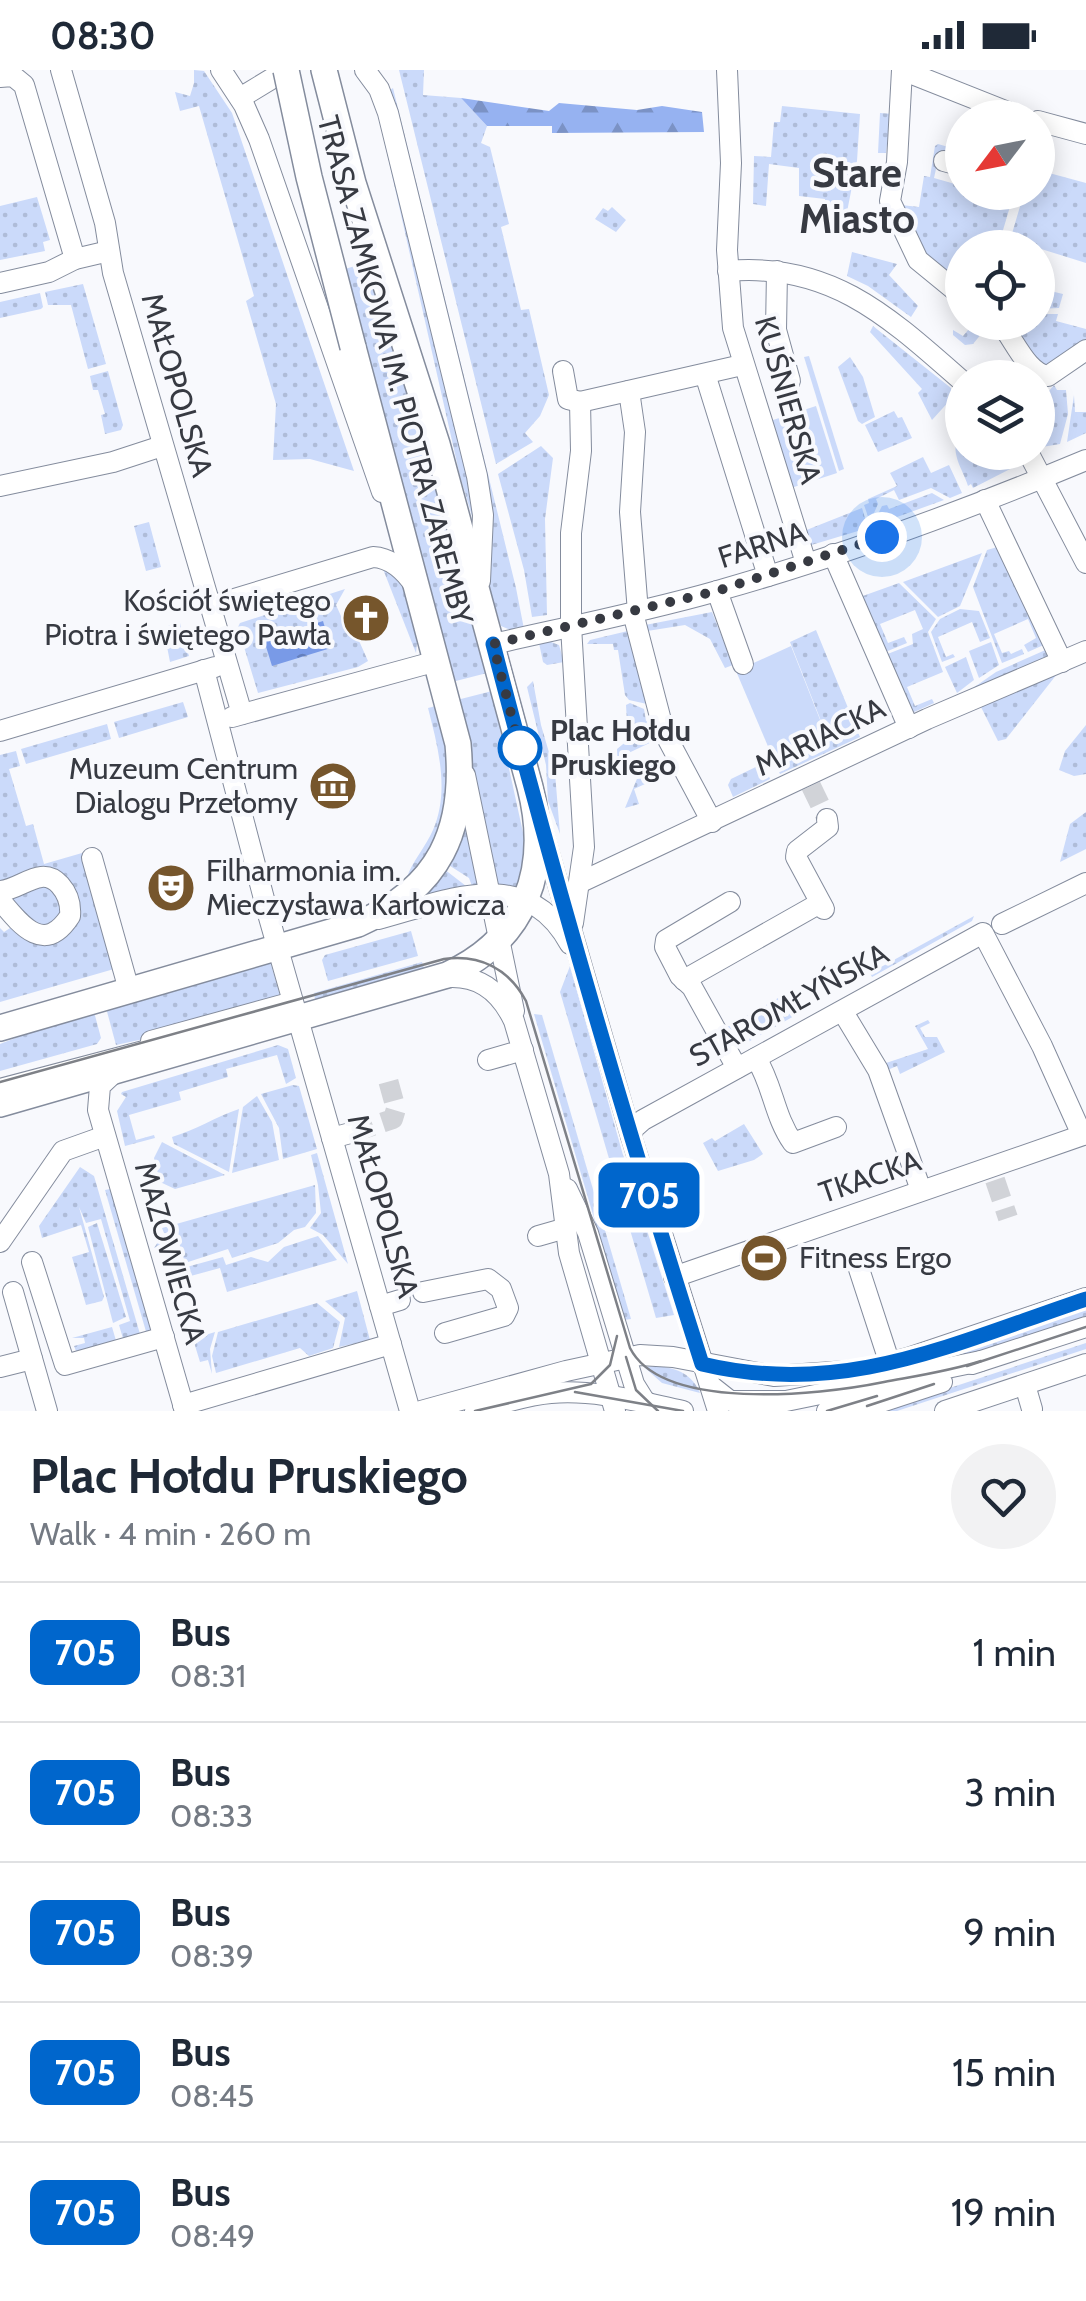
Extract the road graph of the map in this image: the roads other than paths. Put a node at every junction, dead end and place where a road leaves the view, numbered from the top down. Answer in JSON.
{"nodes":[{"id":1,"x":61,"y":70,"type":"edge"},
{"id":2,"x":221,"y":70,"type":"edge"},
{"id":3,"x":286,"y":70,"type":"edge"},
{"id":4,"x":324,"y":70,"type":"edge"},
{"id":5,"x":365,"y":70,"type":"edge"},
{"id":6,"x":727,"y":70,"type":"edge"},
{"id":7,"x":902,"y":70,"type":"edge"},
{"id":8,"x":0,"y":77,"type":"edge"},
{"id":9,"x":240,"y":98,"type":"junction"},
{"id":10,"x":977,"y":100,"type":"edge"},
{"id":11,"x":1055,"y":127,"type":"edge"},
{"id":12,"x":1086,"y":134,"type":"edge"},
{"id":13,"x":109,"y":251,"type":"junction"},
{"id":14,"x":76,"y":259,"type":"junction"},
{"id":15,"x":728,"y":271,"type":"junction"},
{"id":16,"x":777,"y":271,"type":"junction"},
{"id":17,"x":0,"y":283,"type":"edge"},
{"id":18,"x":945,"y":283,"type":"edge"},
{"id":19,"x":1012,"y":340,"type":"edge"},
{"id":20,"x":1086,"y":350,"type":"edge"},
{"id":21,"x":742,"y":365,"type":"junction"},
{"id":22,"x":945,"y":366,"type":"edge"},
{"id":23,"x":562,"y":371,"type":"dead end"},
{"id":24,"x":704,"y":374,"type":"junction"},
{"id":25,"x":790,"y":381,"type":"dead end"},
{"id":26,"x":628,"y":391,"type":"junction"},
{"id":27,"x":580,"y":402,"type":"junction"},
{"id":28,"x":162,"y":446,"type":"junction"},
{"id":29,"x":1086,"y":460,"type":"edge"},
{"id":30,"x":1038,"y":470,"type":"edge"},
{"id":31,"x":1042,"y":478,"type":"junction"},
{"id":32,"x":0,"y":486,"type":"edge"},
{"id":33,"x":984,"y":500,"type":"junction"},
{"id":34,"x":1079,"y":533,"type":"edge"},
{"id":35,"x":402,"y":534,"type":"junction"},
{"id":36,"x":832,"y":554,"type":"junction"},
{"id":37,"x":1086,"y":562,"type":"edge"},
{"id":38,"x":806,"y":564,"type":"junction"},
{"id":39,"x":768,"y":576,"type":"junction"},
{"id":40,"x":417,"y":589,"type":"junction"},
{"id":41,"x":717,"y":591,"type":"junction"},
{"id":42,"x":482,"y":603,"type":"junction"},
{"id":43,"x":211,"y":606,"type":"junction"},
{"id":44,"x":635,"y":613,"type":"junction"},
{"id":45,"x":572,"y":626,"type":"junction"},
{"id":46,"x":493,"y":644,"type":"junction"},
{"id":47,"x":1086,"y":651,"type":"edge"},
{"id":48,"x":437,"y":660,"type":"junction"},
{"id":49,"x":1062,"y":662,"type":"junction"},
{"id":50,"x":227,"y":664,"type":"junction"},
{"id":51,"x":743,"y":664,"type":"dead end"},
{"id":52,"x":204,"y":670,"type":"junction"},
{"id":53,"x":242,"y":714,"type":"junction"},
{"id":54,"x":219,"y":721,"type":"junction"},
{"id":55,"x":909,"y":728,"type":"junction"},
{"id":56,"x":0,"y":731,"type":"edge"},
{"id":57,"x":458,"y":744,"type":"junction"},
{"id":58,"x":532,"y":795,"type":"junction"},
{"id":59,"x":826,"y":819,"type":"dead end"},
{"id":60,"x":712,"y":822,"type":"junction"},
{"id":61,"x":92,"y":858,"type":"dead end"},
{"id":62,"x":581,"y":882,"type":"junction"},
{"id":63,"x":1081,"y":885,"type":"edge"},
{"id":64,"x":0,"y":891,"type":"edge"},
{"id":65,"x":490,"y":892,"type":"junction"},
{"id":66,"x":0,"y":900,"type":"edge"},
{"id":67,"x":525,"y":901,"type":"junction"},
{"id":68,"x":730,"y":902,"type":"dead end"},
{"id":69,"x":358,"y":924,"type":"junction"},
{"id":70,"x":572,"y":927,"type":"junction"},
{"id":71,"x":993,"y":929,"type":"junction"},
{"id":72,"x":498,"y":941,"type":"junction"},
{"id":73,"x":278,"y":948,"type":"junction"},
{"id":74,"x":432,"y":980,"type":"junction"},
{"id":75,"x":684,"y":980,"type":"junction"},
{"id":76,"x":589,"y":988,"type":"junction"},
{"id":77,"x":129,"y":990,"type":"junction"},
{"id":78,"x":296,"y":1009,"type":"junction"},
{"id":79,"x":843,"y":1012,"type":"junction"},
{"id":80,"x":6,"y":1024,"type":"edge"},
{"id":81,"x":521,"y":1046,"type":"junction"},
{"id":82,"x":756,"y":1058,"type":"junction"},
{"id":83,"x":488,"y":1060,"type":"dead end"},
{"id":84,"x":85,"y":1067,"type":"junction"},
{"id":85,"x":736,"y":1068,"type":"junction"},
{"id":86,"x":117,"y":1070,"type":"junction"},
{"id":87,"x":0,"y":1086,"type":"edge"},
{"id":88,"x":52,"y":1089,"type":"junction"},
{"id":89,"x":0,"y":1104,"type":"edge"},
{"id":90,"x":98,"y":1111,"type":"junction"},
{"id":91,"x":836,"y":1127,"type":"dead end"},
{"id":92,"x":354,"y":1132,"type":"tunnel mouth"},
{"id":93,"x":1084,"y":1134,"type":"edge"},
{"id":94,"x":105,"y":1136,"type":"junction"},
{"id":95,"x":631,"y":1136,"type":"junction"},
{"id":96,"x":332,"y":1138,"type":"junction"},
{"id":97,"x":559,"y":1174,"type":"junction"},
{"id":98,"x":922,"y":1190,"type":"junction"},
{"id":99,"x":566,"y":1228,"type":"junction"},
{"id":100,"x":538,"y":1236,"type":"dead end"},
{"id":101,"x":0,"y":1242,"type":"edge"},
{"id":102,"x":32,"y":1262,"type":"dead end"},
{"id":103,"x":858,"y":1266,"type":"dead end"},
{"id":104,"x":674,"y":1276,"type":"junction"},
{"id":105,"x":14,"y":1292,"type":"dead end"},
{"id":106,"x":423,"y":1292,"type":"dead end"},
{"id":107,"x":1086,"y":1298,"type":"edge"},
{"id":108,"x":1086,"y":1330,"type":"edge"},
{"id":109,"x":446,"y":1333,"type":"dead end"},
{"id":110,"x":164,"y":1337,"type":"junction"},
{"id":111,"x":391,"y":1344,"type":"junction"},
{"id":112,"x":626,"y":1357,"type":"junction"},
{"id":113,"x":982,"y":1361,"type":"junction"},
{"id":114,"x":601,"y":1362,"type":"junction"},
{"id":115,"x":890,"y":1364,"type":"junction"},
{"id":116,"x":1086,"y":1364,"type":"edge"},
{"id":117,"x":65,"y":1365,"type":"junction"},
{"id":118,"x":34,"y":1366,"type":"junction"},
{"id":119,"x":0,"y":1367,"type":"edge"},
{"id":120,"x":705,"y":1371,"type":"junction"},
{"id":121,"x":1025,"y":1385,"type":"junction"},
{"id":122,"x":614,"y":1404,"type":"edge"},
{"id":123,"x":184,"y":1408,"type":"edge"},
{"id":124,"x":651,"y":1409,"type":"edge"},
{"id":125,"x":717,"y":1409,"type":"edge"},
{"id":126,"x":1032,"y":1410,"type":"edge"},
{"id":127,"x":47,"y":1411,"type":"edge"},
{"id":128,"x":410,"y":1411,"type":"edge"},
{"id":129,"x":421,"y":1411,"type":"edge"},
{"id":130,"x":474,"y":1411,"type":"edge"},
{"id":131,"x":500,"y":1411,"type":"edge"},
{"id":132,"x":683,"y":1411,"type":"edge"},
{"id":133,"x":827,"y":1411,"type":"edge"},
{"id":134,"x":853,"y":1411,"type":"edge"},
{"id":135,"x":945,"y":1411,"type":"edge"}],
"edges":[{"from":1,"to":13,"type":"street","name":"MAŁOPOLSKA"},
{"from":2,"to":9,"type":"street"},
{"from":3,"to":9,"type":"street"},
{"from":3,"to":35,"type":"main road","name":"TRASA ZAMKOWA IM. PIOTRA ZAREMBY","bridge":true},
{"from":4,"to":42,"type":"main road","name":"TRASA ZAMKOWA IM. PIOTRA ZAREMBY"},
{"from":5,"to":42,"type":"street","name":"TRASA ZAMKOWA IM. PIOTRA ZAREMBY"},
{"from":6,"to":15,"type":"street","name":"KUŚNIERSKA"},
{"from":7,"to":10,"type":"street"},
{"from":7,"to":18,"type":"street"},
{"from":8,"to":14,"type":"street"},
{"from":9,"to":35,"type":"street"},
{"from":11,"to":12,"type":"street"},
{"from":13,"to":14,"type":"street"},
{"from":13,"to":28,"type":"street","name":"MAŁOPOLSKA"},
{"from":14,"to":17,"type":"street"},
{"from":15,"to":16,"type":"street"},
{"from":15,"to":21,"type":"street","name":"KUŚNIERSKA"},
{"from":16,"to":22,"type":"street"},
{"from":16,"to":25,"type":"street"},
{"from":19,"to":20,"type":"street"},
{"from":21,"to":24,"type":"street"},
{"from":21,"to":38,"type":"street","name":"KUŚNIERSKA"},
{"from":23,"to":27,"type":"street"},
{"from":24,"to":26,"type":"street"},
{"from":24,"to":39,"type":"street"},
{"from":26,"to":27,"type":"street"},
{"from":26,"to":44,"type":"street"},
{"from":27,"to":45,"type":"street"},
{"from":28,"to":32,"type":"street"},
{"from":28,"to":43,"type":"street","name":"MAŁOPOLSKA"},
{"from":29,"to":31,"type":"street","name":"FARNA"},
{"from":30,"to":31,"type":"street"},
{"from":31,"to":33,"type":"street","name":"FARNA"},
{"from":31,"to":34,"type":"street"},
{"from":33,"to":36,"type":"street","name":"FARNA"},
{"from":33,"to":49,"type":"street"},
{"from":34,"to":37,"type":"street"},
{"from":35,"to":40,"type":"main road","name":"TRASA ZAMKOWA IM. PIOTRA ZAREMBY"},
{"from":36,"to":38,"type":"street","name":"FARNA"},
{"from":36,"to":55,"type":"street"},
{"from":38,"to":39,"type":"street","name":"FARNA"},
{"from":39,"to":41,"type":"street","name":"FARNA"},
{"from":40,"to":43,"type":"street"},
{"from":40,"to":48,"type":"main road","name":"TRASA ZAMKOWA IM. PIOTRA ZAREMBY"},
{"from":41,"to":44,"type":"street","name":"FARNA"},
{"from":41,"to":51,"type":"street"},
{"from":42,"to":46,"type":"main road","name":"TRASA ZAMKOWA IM. PIOTRA ZAREMBY"},
{"from":43,"to":50,"type":"street","name":"MAŁOPOLSKA"},
{"from":44,"to":45,"type":"street","name":"FARNA"},
{"from":44,"to":60,"type":"street"},
{"from":45,"to":46,"type":"street","name":"FARNA"},
{"from":45,"to":62,"type":"street"},
{"from":46,"to":58,"type":"main road","name":"TRASA ZAMKOWA IM. PIOTRA ZAREMBY"},
{"from":47,"to":49,"type":"street","name":"MARIACKA"},
{"from":48,"to":53,"type":"street"},
{"from":48,"to":57,"type":"main road","name":"TRASA ZAMKOWA IM. PIOTRA ZAREMBY"},
{"from":49,"to":55,"type":"street","name":"MARIACKA"},
{"from":50,"to":52,"type":"street"},
{"from":50,"to":53,"type":"street","name":"MAŁOPOLSKA"},
{"from":52,"to":54,"type":"street"},
{"from":52,"to":56,"type":"street"},
{"from":53,"to":54,"type":"street"},
{"from":54,"to":73,"type":"street"},
{"from":55,"to":60,"type":"street","name":"MARIACKA"},
{"from":57,"to":65,"type":"street","name":"TRASA ZAMKOWA IM. PIOTRA ZAREMBY"},
{"from":57,"to":69,"type":"main road","name":"TRASA ZAMKOWA IM. PIOTRA ZAREMBY"},
{"from":58,"to":67,"type":"main road","name":"TRASA ZAMKOWA IM. PIOTRA ZAREMBY"},
{"from":58,"to":70,"type":"street"},
{"from":59,"to":75,"type":"street"},
{"from":60,"to":62,"type":"street","name":"MARIACKA"},
{"from":61,"to":77,"type":"street"},
{"from":62,"to":70,"type":"street"},
{"from":63,"to":71,"type":"street","name":"STAROMŁYŃSKA"},
{"from":64,"to":66,"type":"street"},
{"from":65,"to":67,"type":"street"},
{"from":65,"to":69,"type":"street"},
{"from":65,"to":72,"type":"street","name":"TRASA ZAMKOWA IM. PIOTRA ZAREMBY"},
{"from":67,"to":72,"type":"main road","name":"TRASA ZAMKOWA IM. PIOTRA ZAREMBY"},
{"from":67,"to":76,"type":"street"},
{"from":68,"to":75,"type":"street"},
{"from":69,"to":73,"type":"main road"},
{"from":70,"to":76,"type":"street"},
{"from":71,"to":79,"type":"street","name":"STAROMŁYŃSKA"},
{"from":71,"to":93,"type":"street"},
{"from":72,"to":74,"type":"main road"},
{"from":72,"to":81,"type":"street","name":"TRASA ZAMKOWA IM. PIOTRA ZAREMBY"},
{"from":73,"to":77,"type":"main road"},
{"from":73,"to":78,"type":"street"},
{"from":74,"to":78,"type":"main road"},
{"from":74,"to":81,"type":"street"},
{"from":75,"to":85,"type":"street"},
{"from":76,"to":95,"type":"street"},
{"from":77,"to":80,"type":"main road"},
{"from":78,"to":84,"type":"street"},
{"from":78,"to":86,"type":"main road"},
{"from":78,"to":96,"type":"street","name":"MAŁOPOLSKA"},
{"from":79,"to":82,"type":"street","name":"STAROMŁYŃSKA"},
{"from":79,"to":98,"type":"street"},
{"from":81,"to":83,"type":"street"},
{"from":81,"to":97,"type":"street"},
{"from":82,"to":85,"type":"street","name":"STAROMŁYŃSKA"},
{"from":82,"to":91,"type":"street"},
{"from":84,"to":86,"type":"main road"},
{"from":84,"to":87,"type":"street"},
{"from":84,"to":88,"type":"main road"},
{"from":84,"to":90,"type":"street","name":"MAZOWIECKA"},
{"from":85,"to":95,"type":"street","name":"STAROMŁYŃSKA"},
{"from":86,"to":90,"type":"street"},
{"from":88,"to":89,"type":"main road"},
{"from":88,"to":90,"type":"street"},
{"from":90,"to":94,"type":"street","name":"MAZOWIECKA"},
{"from":92,"to":96,"type":"street"},
{"from":93,"to":98,"type":"street","name":"TKACKA"},
{"from":94,"to":101,"type":"street"},
{"from":94,"to":110,"type":"street","name":"MAZOWIECKA"},
{"from":95,"to":104,"type":"street"},
{"from":96,"to":111,"type":"street","name":"MAŁOPOLSKA"},
{"from":97,"to":99,"type":"street"},
{"from":97,"to":112,"type":"street"},
{"from":98,"to":104,"type":"street","name":"TKACKA"},
{"from":99,"to":100,"type":"street"},
{"from":99,"to":114,"type":"street"},
{"from":102,"to":117,"type":"street"},
{"from":103,"to":115,"type":"street"},
{"from":104,"to":120,"type":"street"},
{"from":105,"to":118,"type":"street"},
{"from":106,"to":109,"type":"street"},
{"from":107,"to":115,"type":"street"},
{"from":108,"to":113,"type":"street"},
{"from":108,"to":134,"type":"street"},
{"from":110,"to":117,"type":"street"},
{"from":110,"to":123,"type":"street","name":"MAZOWIECKA"},
{"from":111,"to":123,"type":"street"},
{"from":111,"to":128,"type":"street","name":"MAŁOPOLSKA"},
{"from":112,"to":114,"type":"street"},
{"from":112,"to":120,"type":"street"},
{"from":112,"to":124,"type":"street"},
{"from":113,"to":120,"type":"street"},
{"from":113,"to":133,"type":"street"},
{"from":114,"to":122,"type":"street"},
{"from":114,"to":129,"type":"street"},
{"from":115,"to":120,"type":"street"},
{"from":116,"to":121,"type":"street"},
{"from":117,"to":118,"type":"street"},
{"from":118,"to":119,"type":"street"},
{"from":118,"to":127,"type":"street"},
{"from":120,"to":125,"type":"street"},
{"from":121,"to":126,"type":"street"},
{"from":121,"to":135,"type":"street"},
{"from":122,"to":124,"type":"street"},
{"from":122,"to":130,"type":"street"},
{"from":122,"to":131,"type":"street"},
{"from":124,"to":132,"type":"street"}]}
